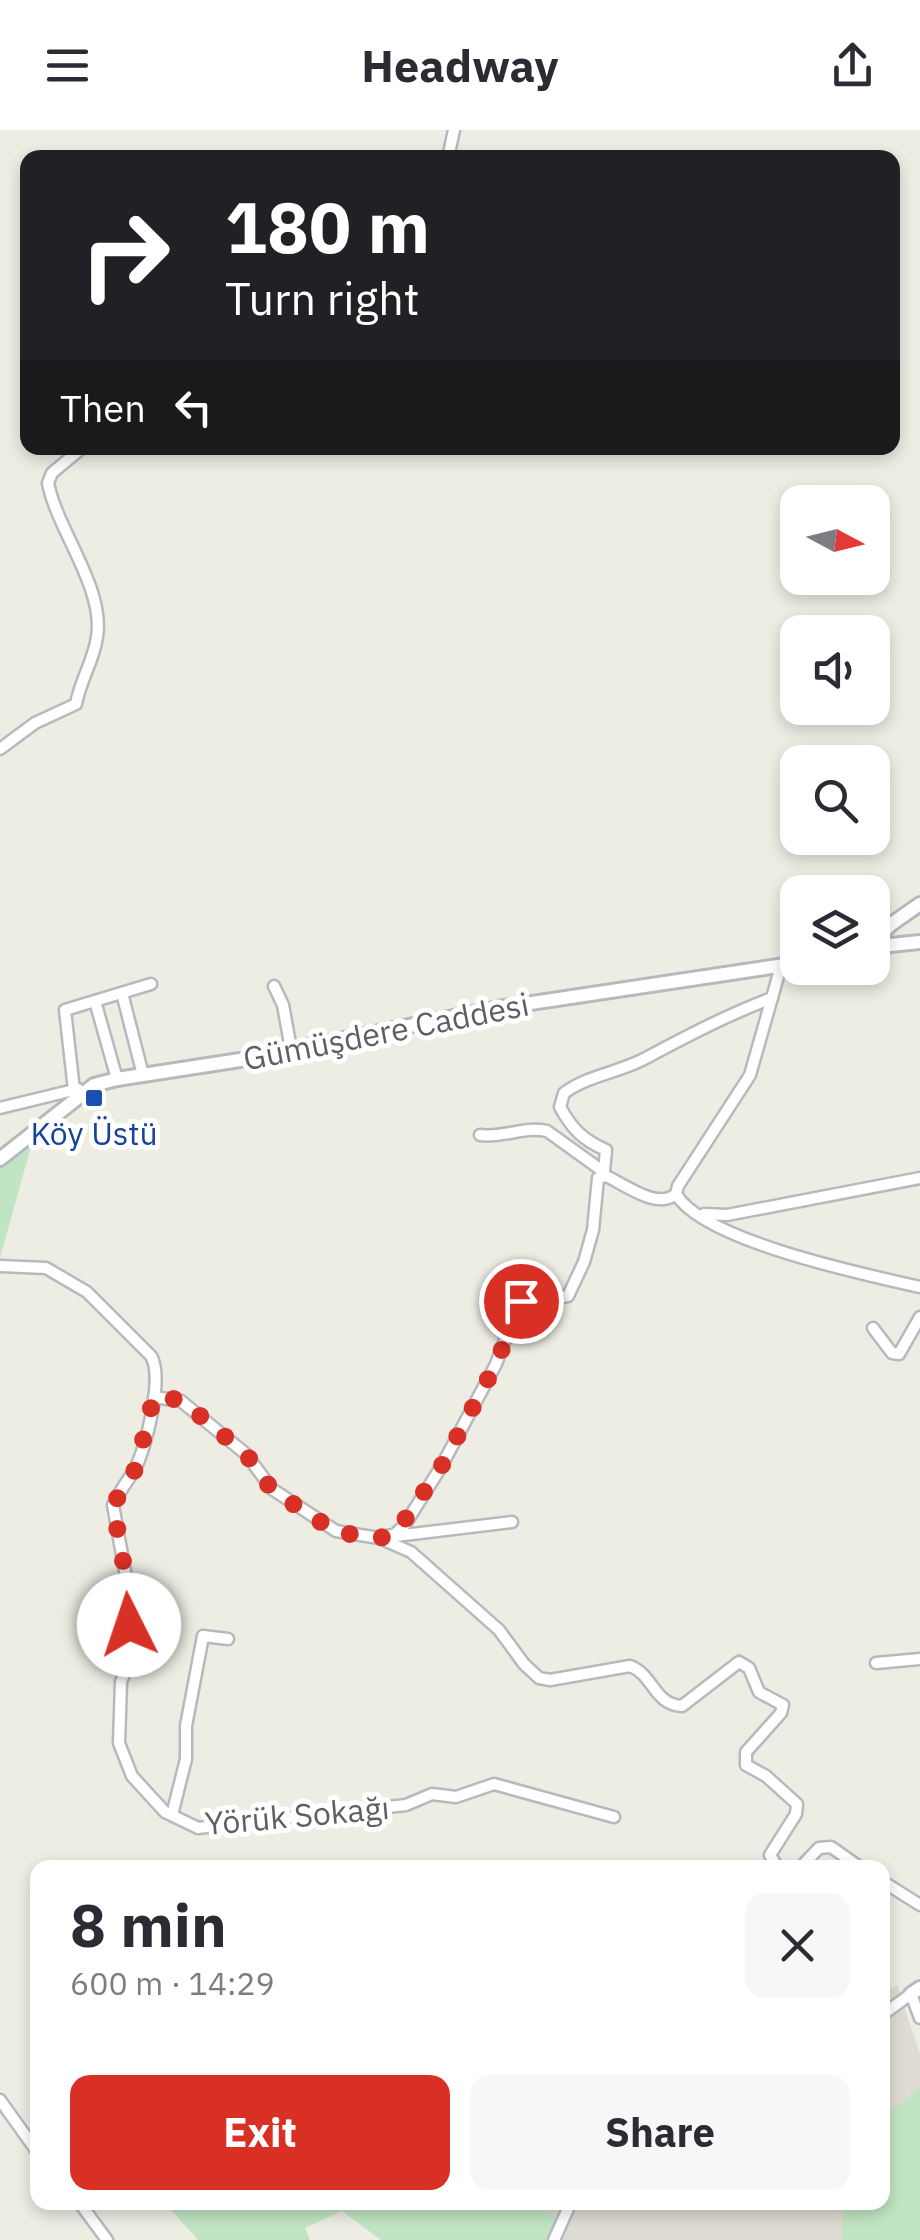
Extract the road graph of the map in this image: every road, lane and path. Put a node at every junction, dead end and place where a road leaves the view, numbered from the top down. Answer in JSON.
{"nodes":[{"id":1,"x":74,"y":455,"type":"edge"},
{"id":2,"x":0,"y":749,"type":"edge"},
{"id":3,"x":920,"y":904,"type":"edge"},
{"id":4,"x":890,"y":925,"type":"edge"},
{"id":5,"x":920,"y":942,"type":"edge"},
{"id":6,"x":890,"y":944,"type":"edge"},
{"id":7,"x":780,"y":966,"type":"edge"},
{"id":8,"x":780,"y":970,"type":"edge"},
{"id":9,"x":150,"y":984,"type":"dead end"},
{"id":10,"x":274,"y":986,"type":"dead end"},
{"id":11,"x":122,"y":994,"type":"junction"},
{"id":12,"x":772,"y":998,"type":"junction"},
{"id":13,"x":95,"y":1001,"type":"junction"},
{"id":14,"x":292,"y":1048,"type":"junction"},
{"id":15,"x":143,"y":1075,"type":"junction"},
{"id":16,"x":117,"y":1079,"type":"junction"},
{"id":17,"x":94,"y":1086,"type":"junction"},
{"id":18,"x":74,"y":1090,"type":"junction"},
{"id":19,"x":0,"y":1108,"type":"edge"},
{"id":20,"x":480,"y":1135,"type":"dead end"},
{"id":21,"x":0,"y":1159,"type":"edge"},
{"id":22,"x":605,"y":1173,"type":"junction"},
{"id":23,"x":920,"y":1178,"type":"edge"},
{"id":24,"x":676,"y":1194,"type":"junction"},
{"id":25,"x":693,"y":1212,"type":"junction"},
{"id":26,"x":0,"y":1266,"type":"edge"},
{"id":27,"x":920,"y":1287,"type":"edge"},
{"id":28,"x":920,"y":1318,"type":"edge"},
{"id":29,"x":873,"y":1328,"type":"dead end"},
{"id":30,"x":154,"y":1396,"type":"junction"},
{"id":31,"x":512,"y":1522,"type":"dead end"},
{"id":32,"x":379,"y":1538,"type":"junction"},
{"id":33,"x":228,"y":1639,"type":"dead end"},
{"id":34,"x":920,"y":1659,"type":"edge"},
{"id":35,"x":876,"y":1662,"type":"dead end"},
{"id":36,"x":172,"y":1815,"type":"junction"},
{"id":37,"x":614,"y":1817,"type":"dead end"},
{"id":38,"x":773,"y":1860,"type":"edge"},
{"id":39,"x":807,"y":1860,"type":"edge"},
{"id":40,"x":850,"y":1860,"type":"edge"},
{"id":41,"x":890,"y":1886,"type":"edge"},
{"id":42,"x":920,"y":1905,"type":"edge"},
{"id":43,"x":916,"y":1991,"type":"edge"},
{"id":44,"x":890,"y":2010,"type":"edge"},
{"id":45,"x":920,"y":2018,"type":"edge"},
{"id":46,"x":0,"y":2100,"type":"edge"},
{"id":47,"x":30,"y":2142,"type":"edge"},
{"id":48,"x":85,"y":2210,"type":"edge"},
{"id":49,"x":567,"y":2210,"type":"edge"},
{"id":50,"x":107,"y":2240,"type":"edge"},
{"id":51,"x":554,"y":2240,"type":"edge"}],
"edges":[{"from":1,"to":2,"type":"street"},
{"from":3,"to":4,"type":"street"},
{"from":5,"to":6,"type":"street"},
{"from":7,"to":14,"type":"street","name":"Gümüşdere Caddesi"},
{"from":8,"to":12,"type":"street"},
{"from":9,"to":11,"type":"street"},
{"from":10,"to":14,"type":"street"},
{"from":11,"to":13,"type":"street"},
{"from":11,"to":15,"type":"street"},
{"from":12,"to":22,"type":"street"},
{"from":12,"to":24,"type":"street"},
{"from":13,"to":16,"type":"street"},
{"from":13,"to":18,"type":"street"},
{"from":14,"to":15,"type":"street","name":"Gümüşdere Caddesi"},
{"from":15,"to":16,"type":"street","name":"Gümüşdere Caddesi"},
{"from":16,"to":17,"type":"street","name":"Gümüşdere Caddesi"},
{"from":17,"to":18,"type":"street"},
{"from":17,"to":21,"type":"street","name":"Gümüşdere Caddesi"},
{"from":18,"to":19,"type":"street"},
{"from":20,"to":22,"type":"street"},
{"from":22,"to":24,"type":"street"},
{"from":22,"to":32,"type":"street"},
{"from":23,"to":25,"type":"street"},
{"from":24,"to":25,"type":"street"},
{"from":25,"to":27,"type":"street"},
{"from":26,"to":30,"type":"street","name":"Yörük Sokağı"},
{"from":28,"to":29,"type":"street"},
{"from":30,"to":32,"type":"street"},
{"from":30,"to":36,"type":"street","name":"Yörük Sokağı"},
{"from":31,"to":32,"type":"street"},
{"from":32,"to":38,"type":"street"},
{"from":33,"to":36,"type":"street"},
{"from":34,"to":35,"type":"street"},
{"from":36,"to":37,"type":"street","name":"Yörük Sokağı"},
{"from":39,"to":40,"type":"street"},
{"from":41,"to":42,"type":"street"},
{"from":43,"to":44,"type":"street"},
{"from":43,"to":45,"type":"street"},
{"from":46,"to":47,"type":"street"},
{"from":48,"to":50,"type":"street"},
{"from":49,"to":51,"type":"street"}]}
